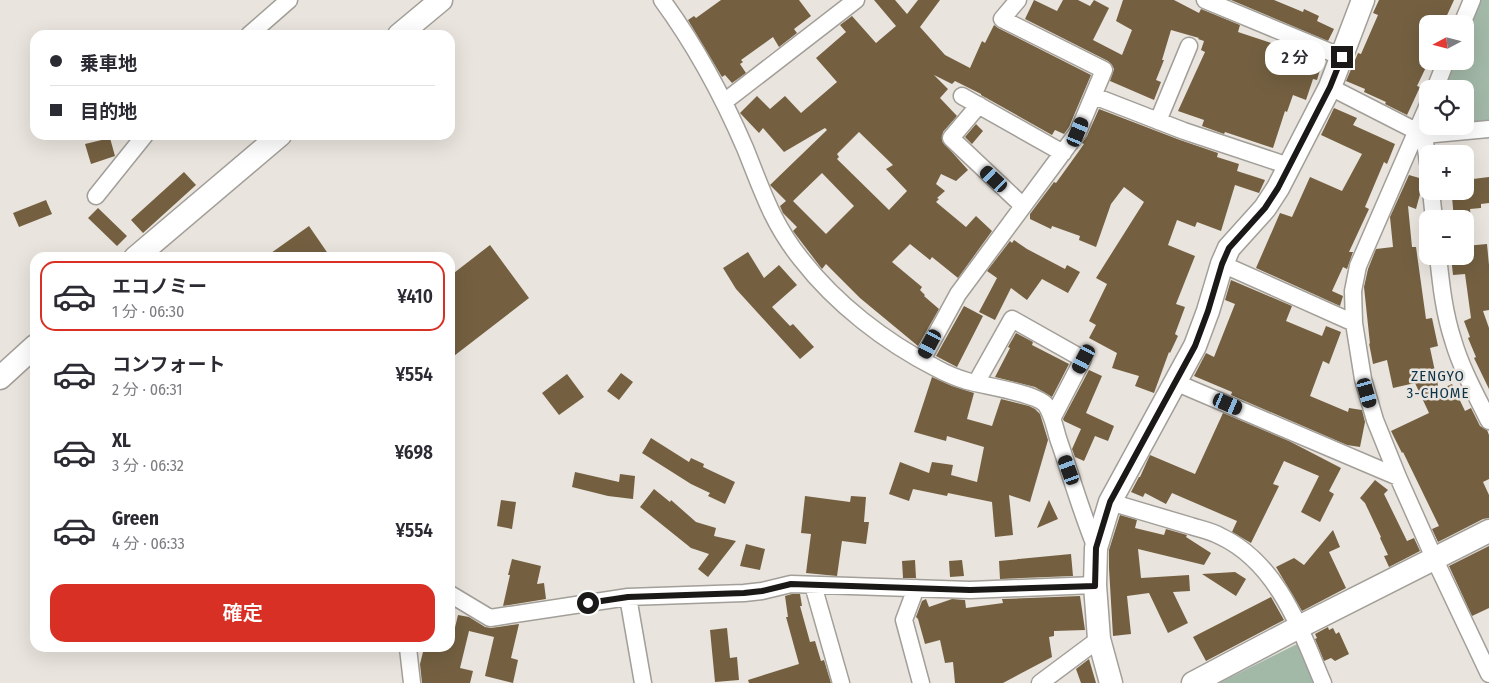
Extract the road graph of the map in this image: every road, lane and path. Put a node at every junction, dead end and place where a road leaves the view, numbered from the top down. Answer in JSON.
{"nodes":[{"id":1,"x":289,"y":0,"type":"edge"},
{"id":2,"x":441,"y":0,"type":"edge"},
{"id":3,"x":662,"y":0,"type":"edge"},
{"id":4,"x":856,"y":0,"type":"edge"},
{"id":5,"x":1018,"y":0,"type":"edge"},
{"id":6,"x":1205,"y":0,"type":"edge"},
{"id":7,"x":1363,"y":0,"type":"edge"},
{"id":8,"x":1472,"y":0,"type":"edge"},
{"id":9,"x":1466,"y":15,"type":"edge"},
{"id":10,"x":255,"y":30,"type":"edge"},
{"id":11,"x":405,"y":30,"type":"edge"},
{"id":12,"x":1189,"y":46,"type":"dead end"},
{"id":13,"x":1342,"y":57,"type":"junction"},
{"id":14,"x":1330,"y":87,"type":"junction"},
{"id":15,"x":962,"y":96,"type":"dead end"},
{"id":16,"x":1094,"y":96,"type":"junction"},
{"id":17,"x":724,"y":102,"type":"junction"},
{"id":18,"x":979,"y":105,"type":"junction"},
{"id":19,"x":1158,"y":121,"type":"junction"},
{"id":20,"x":1489,"y":129,"type":"edge"},
{"id":21,"x":1474,"y":130,"type":"edge"},
{"id":22,"x":1419,"y":132,"type":"edge"},
{"id":23,"x":1419,"y":135,"type":"edge"},
{"id":24,"x":141,"y":140,"type":"edge"},
{"id":25,"x":274,"y":140,"type":"edge"},
{"id":26,"x":1063,"y":153,"type":"junction"},
{"id":27,"x":1289,"y":166,"type":"junction"},
{"id":28,"x":96,"y":196,"type":"dead end"},
{"id":29,"x":1023,"y":206,"type":"junction"},
{"id":30,"x":142,"y":252,"type":"edge"},
{"id":31,"x":1222,"y":264,"type":"junction"},
{"id":32,"x":1439,"y":265,"type":"edge"},
{"id":33,"x":1354,"y":323,"type":"junction"},
{"id":34,"x":30,"y":351,"type":"edge"},
{"id":35,"x":922,"y":360,"type":"junction"},
{"id":36,"x":0,"y":378,"type":"edge"},
{"id":37,"x":1176,"y":382,"type":"junction"},
{"id":38,"x":976,"y":383,"type":"junction"},
{"id":39,"x":1052,"y":417,"type":"junction"},
{"id":40,"x":1489,"y":421,"type":"edge"},
{"id":41,"x":1398,"y":477,"type":"junction"},
{"id":42,"x":1110,"y":502,"type":"junction"},
{"id":43,"x":1489,"y":531,"type":"edge"},
{"id":44,"x":1096,"y":548,"type":"junction"},
{"id":45,"x":1435,"y":560,"type":"junction"},
{"id":46,"x":813,"y":585,"type":"junction"},
{"id":47,"x":1095,"y":586,"type":"junction"},
{"id":48,"x":916,"y":588,"type":"junction"},
{"id":49,"x":455,"y":597,"type":"edge"},
{"id":50,"x":628,"y":597,"type":"junction"},
{"id":51,"x":1299,"y":627,"type":"junction"},
{"id":52,"x":1099,"y":639,"type":"junction"},
{"id":53,"x":408,"y":652,"type":"edge"},
{"id":54,"x":1489,"y":674,"type":"edge"},
{"id":55,"x":412,"y":683,"type":"edge"},
{"id":56,"x":643,"y":683,"type":"edge"},
{"id":57,"x":841,"y":683,"type":"edge"},
{"id":58,"x":920,"y":683,"type":"edge"},
{"id":59,"x":1040,"y":683,"type":"edge"},
{"id":60,"x":1111,"y":683,"type":"edge"},
{"id":61,"x":1193,"y":683,"type":"edge"},
{"id":62,"x":1323,"y":683,"type":"edge"}],
"edges":[{"from":1,"to":10,"type":"street"},
{"from":2,"to":11,"type":"street"},
{"from":3,"to":17,"type":"street"},
{"from":4,"to":17,"type":"street"},
{"from":5,"to":16,"type":"street"},
{"from":6,"to":13,"type":"street"},
{"from":7,"to":13,"type":"street"},
{"from":8,"to":9,"type":"street"},
{"from":12,"to":19,"type":"street"},
{"from":13,"to":14,"type":"street"},
{"from":14,"to":22,"type":"street"},
{"from":14,"to":27,"type":"street"},
{"from":15,"to":18,"type":"street"},
{"from":16,"to":19,"type":"street"},
{"from":16,"to":26,"type":"street"},
{"from":17,"to":35,"type":"street"},
{"from":18,"to":26,"type":"street"},
{"from":18,"to":29,"type":"street"},
{"from":19,"to":27,"type":"street"},
{"from":20,"to":21,"type":"street"},
{"from":23,"to":33,"type":"street"},
{"from":24,"to":28,"type":"street"},
{"from":25,"to":30,"type":"street"},
{"from":26,"to":29,"type":"street"},
{"from":27,"to":31,"type":"street"},
{"from":29,"to":35,"type":"street"},
{"from":31,"to":33,"type":"street"},
{"from":31,"to":37,"type":"street"},
{"from":32,"to":40,"type":"street"},
{"from":33,"to":41,"type":"street"},
{"from":34,"to":36,"type":"street"},
{"from":35,"to":38,"type":"street"},
{"from":37,"to":41,"type":"street"},
{"from":37,"to":42,"type":"street"},
{"from":38,"to":39,"type":"street"},
{"from":38,"to":39,"type":"street"},
{"from":39,"to":44,"type":"street"},
{"from":41,"to":45,"type":"street"},
{"from":42,"to":44,"type":"street"},
{"from":42,"to":51,"type":"street"},
{"from":43,"to":45,"type":"street"},
{"from":44,"to":47,"type":"street"},
{"from":45,"to":51,"type":"street"},
{"from":45,"to":54,"type":"street"},
{"from":46,"to":48,"type":"street"},
{"from":46,"to":50,"type":"street"},
{"from":46,"to":57,"type":"street"},
{"from":47,"to":48,"type":"street"},
{"from":47,"to":52,"type":"street"},
{"from":48,"to":58,"type":"street"},
{"from":49,"to":50,"type":"street"},
{"from":50,"to":56,"type":"street"},
{"from":51,"to":61,"type":"street"},
{"from":51,"to":62,"type":"street"},
{"from":52,"to":59,"type":"street"},
{"from":52,"to":60,"type":"street"},
{"from":53,"to":55,"type":"street"}]}
